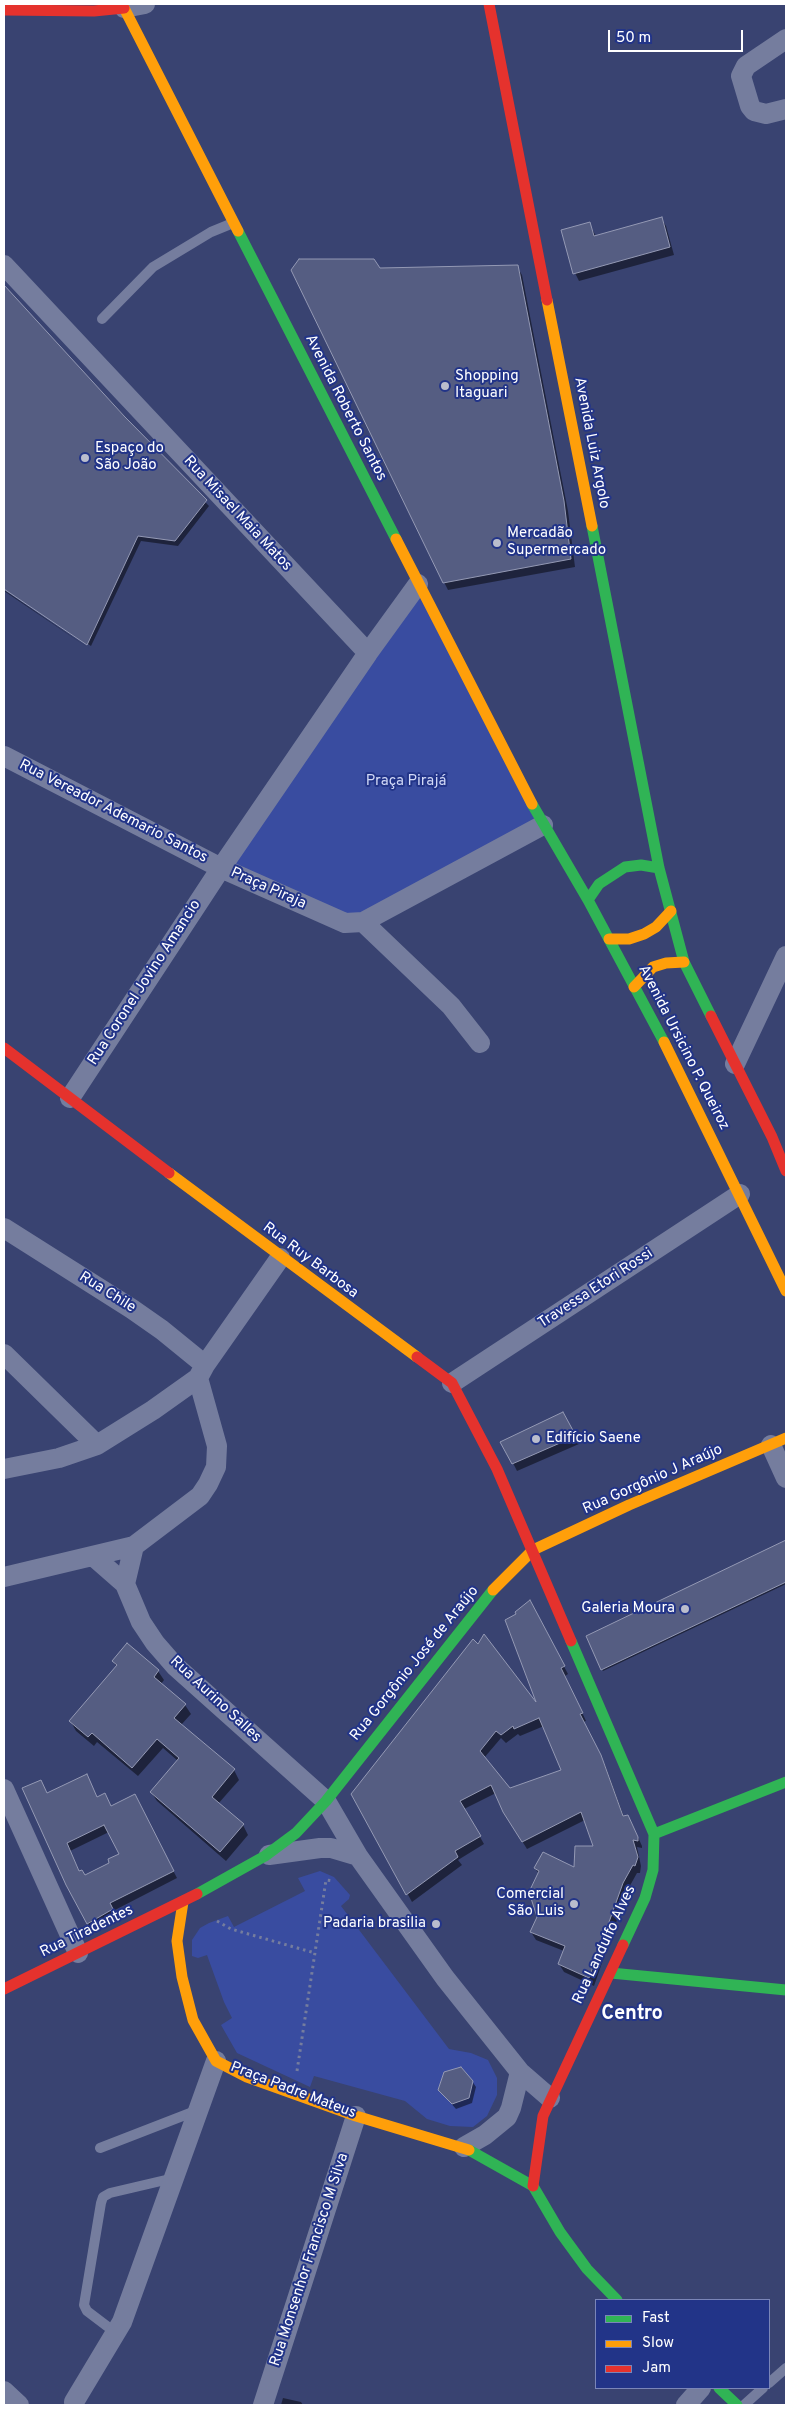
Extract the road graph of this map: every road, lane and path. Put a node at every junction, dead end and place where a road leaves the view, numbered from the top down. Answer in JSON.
{"nodes":[{"id":1,"x":145,"y":4,"type":"edge"},
{"id":2,"x":489,"y":4,"type":"edge"},
{"id":3,"x":123,"y":6,"type":"edge"},
{"id":4,"x":4,"y":10,"type":"edge"},
{"id":5,"x":786,"y":39,"type":"edge"},
{"id":6,"x":786,"y":109,"type":"edge"},
{"id":7,"x":234,"y":223,"type":"junction"},
{"id":8,"x":4,"y":265,"type":"edge"},
{"id":9,"x":102,"y":320,"type":"dead end"},
{"id":10,"x":418,"y":584,"type":"junction"},
{"id":11,"x":368,"y":653,"type":"junction"},
{"id":12,"x":4,"y":756,"type":"edge"},
{"id":13,"x":543,"y":825,"type":"junction"},
{"id":14,"x":221,"y":868,"type":"junction"},
{"id":15,"x":659,"y":868,"type":"junction"},
{"id":16,"x":588,"y":900,"type":"junction"},
{"id":17,"x":671,"y":911,"type":"junction"},
{"id":18,"x":363,"y":922,"type":"junction"},
{"id":19,"x":609,"y":939,"type":"junction"},
{"id":20,"x":786,"y":956,"type":"edge"},
{"id":21,"x":684,"y":962,"type":"junction"},
{"id":22,"x":634,"y":987,"type":"junction"},
{"id":23,"x":480,"y":1043,"type":"dead end"},
{"id":24,"x":4,"y":1048,"type":"edge"},
{"id":25,"x":736,"y":1064,"type":"junction"},
{"id":26,"x":70,"y":1098,"type":"junction"},
{"id":27,"x":779,"y":1133,"type":"edge"},
{"id":28,"x":786,"y":1170,"type":"edge"},
{"id":29,"x":740,"y":1194,"type":"junction"},
{"id":30,"x":4,"y":1228,"type":"edge"},
{"id":31,"x":280,"y":1258,"type":"junction"},
{"id":32,"x":786,"y":1291,"type":"edge"},
{"id":33,"x":4,"y":1354,"type":"edge"},
{"id":34,"x":201,"y":1371,"type":"junction"},
{"id":35,"x":452,"y":1384,"type":"junction"},
{"id":36,"x":779,"y":1441,"type":"edge"},
{"id":37,"x":97,"y":1445,"type":"junction"},
{"id":38,"x":4,"y":1469,"type":"edge"},
{"id":39,"x":786,"y":1478,"type":"edge"},
{"id":40,"x":134,"y":1546,"type":"junction"},
{"id":41,"x":533,"y":1550,"type":"junction"},
{"id":42,"x":93,"y":1556,"type":"junction"},
{"id":43,"x":4,"y":1576,"type":"edge"},
{"id":44,"x":125,"y":1584,"type":"junction"},
{"id":45,"x":786,"y":1782,"type":"edge"},
{"id":46,"x":4,"y":1789,"type":"edge"},
{"id":47,"x":326,"y":1801,"type":"junction"},
{"id":48,"x":654,"y":1834,"type":"junction"},
{"id":49,"x":265,"y":1856,"type":"junction"},
{"id":50,"x":358,"y":1856,"type":"junction"},
{"id":51,"x":334,"y":1881,"type":"dead end"},
{"id":52,"x":183,"y":1902,"type":"junction"},
{"id":53,"x":216,"y":1921,"type":"dead end"},
{"id":54,"x":78,"y":1953,"type":"junction"},
{"id":55,"x":315,"y":1953,"type":"junction"},
{"id":56,"x":611,"y":1973,"type":"junction"},
{"id":57,"x":4,"y":1989,"type":"edge"},
{"id":58,"x":786,"y":1990,"type":"edge"},
{"id":59,"x":216,"y":2061,"type":"junction"},
{"id":60,"x":520,"y":2072,"type":"junction"},
{"id":61,"x":295,"y":2081,"type":"dead end"},
{"id":62,"x":550,"y":2098,"type":"junction"},
{"id":63,"x":198,"y":2110,"type":"junction"},
{"id":64,"x":356,"y":2116,"type":"junction"},
{"id":65,"x":464,"y":2147,"type":"junction"},
{"id":66,"x":100,"y":2148,"type":"dead end"},
{"id":67,"x":174,"y":2178,"type":"junction"},
{"id":68,"x":533,"y":2186,"type":"junction"},
{"id":69,"x":616,"y":2299,"type":"edge"},
{"id":70,"x":116,"y":2333,"type":"junction"},
{"id":71,"x":786,"y":2368,"type":"edge"},
{"id":72,"x":770,"y":2382,"type":"edge"},
{"id":73,"x":700,"y":2389,"type":"edge"},
{"id":74,"x":720,"y":2389,"type":"edge"},
{"id":75,"x":763,"y":2389,"type":"edge"},
{"id":76,"x":4,"y":2391,"type":"edge"},
{"id":77,"x":74,"y":2402,"type":"dead end"},
{"id":78,"x":19,"y":2405,"type":"edge"},
{"id":79,"x":263,"y":2405,"type":"edge"},
{"id":80,"x":686,"y":2405,"type":"edge"},
{"id":81,"x":736,"y":2405,"type":"edge"},
{"id":82,"x":744,"y":2405,"type":"edge"}],
"edges":[{"from":1,"to":3,"type":"street"},
{"from":2,"to":15,"type":"street","name":"Avenida Luiz Argolo"},
{"from":3,"to":4,"type":"street"},
{"from":3,"to":7,"type":"street","name":"Avenida Roberto Santos"},
{"from":5,"to":6,"type":"street"},
{"from":7,"to":9,"type":"lane"},
{"from":7,"to":10,"type":"street","name":"Avenida Roberto Santos"},
{"from":8,"to":11,"type":"street","name":"Rua Misael Maia Matos"},
{"from":10,"to":11,"type":"street","name":"Praça Piraja"},
{"from":10,"to":13,"type":"street","name":"Avenida Roberto Santos"},
{"from":11,"to":14,"type":"street","name":"Praça Piraja"},
{"from":12,"to":14,"type":"street","name":"Rua Vereador Ademario Santos"},
{"from":13,"to":16,"type":"street","name":"Avenida Ursicino P. Queiroz"},
{"from":13,"to":18,"type":"street"},
{"from":14,"to":18,"type":"street","name":"Praça Piraja"},
{"from":14,"to":26,"type":"street","name":"Rua Coronel Jovino Amancio"},
{"from":15,"to":16,"type":"street"},
{"from":15,"to":17,"type":"street","name":"Avenida Luiz Argolo"},
{"from":16,"to":19,"type":"street","name":"Avenida Ursicino P. Queiroz"},
{"from":17,"to":19,"type":"street"},
{"from":17,"to":21,"type":"street"},
{"from":18,"to":23,"type":"street"},
{"from":19,"to":22,"type":"street","name":"Avenida Ursicino P. Queiroz"},
{"from":20,"to":25,"type":"street"},
{"from":21,"to":22,"type":"street"},
{"from":21,"to":25,"type":"street"},
{"from":22,"to":29,"type":"street","name":"Avenida Ursicino P. Queiroz"},
{"from":24,"to":26,"type":"street","name":"Rua Ruy Barbosa"},
{"from":25,"to":27,"type":"street"},
{"from":26,"to":31,"type":"street","name":"Rua Ruy Barbosa"},
{"from":27,"to":28,"type":"street"},
{"from":29,"to":32,"type":"street","name":"Avenida Ursicino P. Queiroz"},
{"from":29,"to":35,"type":"street","name":"Travessa Etori Rossi"},
{"from":30,"to":34,"type":"street","name":"Rua Chile"},
{"from":31,"to":34,"type":"street"},
{"from":31,"to":35,"type":"street","name":"Rua Ruy Barbosa"},
{"from":33,"to":37,"type":"street"},
{"from":34,"to":37,"type":"street"},
{"from":34,"to":40,"type":"street"},
{"from":35,"to":41,"type":"street","name":"Rua Ruy Barbosa"},
{"from":36,"to":39,"type":"street"},
{"from":36,"to":41,"type":"street","name":"Rua Gorgônio J Araújo"},
{"from":37,"to":38,"type":"street"},
{"from":40,"to":42,"type":"street"},
{"from":40,"to":44,"type":"street"},
{"from":41,"to":47,"type":"street","name":"Rua Gorgônio José de Araújo"},
{"from":41,"to":48,"type":"street","name":"Rua Landulfo Alves"},
{"from":42,"to":43,"type":"street"},
{"from":42,"to":44,"type":"street","name":"Rua Aurino Salles"},
{"from":44,"to":47,"type":"street","name":"Rua Aurino Salles"},
{"from":45,"to":48,"type":"street"},
{"from":46,"to":54,"type":"street"},
{"from":47,"to":49,"type":"street"},
{"from":47,"to":50,"type":"street"},
{"from":48,"to":56,"type":"street","name":"Rua Landulfo Alves"},
{"from":49,"to":50,"type":"street"},
{"from":49,"to":52,"type":"street"},
{"from":50,"to":60,"type":"street"},
{"from":51,"to":55,"type":"path"},
{"from":52,"to":54,"type":"street","name":"Rua Tiradentes"},
{"from":52,"to":59,"type":"street","name":"Praça Padre Mateus"},
{"from":53,"to":55,"type":"path"},
{"from":54,"to":57,"type":"street","name":"Rua Tiradentes"},
{"from":55,"to":61,"type":"path"},
{"from":56,"to":58,"type":"street"},
{"from":56,"to":62,"type":"street","name":"Rua Landulfo Alves"},
{"from":59,"to":63,"type":"street"},
{"from":59,"to":64,"type":"street","name":"Praça Padre Mateus"},
{"from":60,"to":62,"type":"street"},
{"from":60,"to":65,"type":"street"},
{"from":62,"to":68,"type":"street","name":"Rua Landulfo Alves"},
{"from":63,"to":66,"type":"lane"},
{"from":63,"to":67,"type":"street"},
{"from":64,"to":65,"type":"street","name":"Praça Padre Mateus"},
{"from":64,"to":79,"type":"street","name":"Rua Monsenhor Francisco M Silva"},
{"from":65,"to":68,"type":"street","name":"Praça Padre Mateus"},
{"from":67,"to":70,"type":"street"},
{"from":67,"to":70,"type":"lane"},
{"from":68,"to":69,"type":"street"},
{"from":70,"to":77,"type":"street"},
{"from":71,"to":72,"type":"lane"},
{"from":73,"to":80,"type":"street"},
{"from":74,"to":81,"type":"street"},
{"from":75,"to":82,"type":"lane"},
{"from":76,"to":78,"type":"street"}]}
